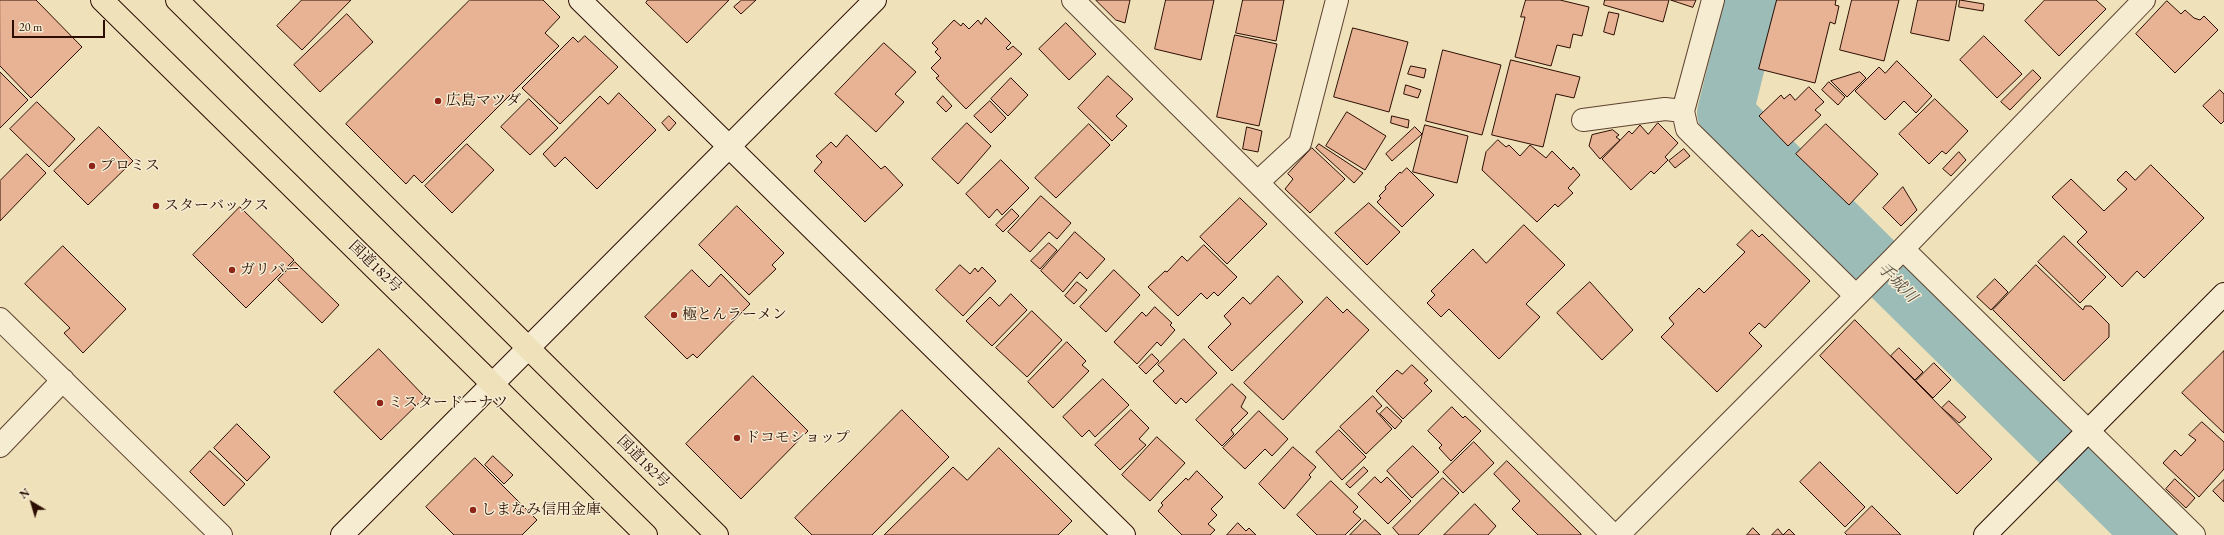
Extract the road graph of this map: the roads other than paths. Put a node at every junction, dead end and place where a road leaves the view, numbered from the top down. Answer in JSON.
{"nodes":[{"id":1,"x":102,"y":0,"type":"edge"},
{"id":2,"x":177,"y":0,"type":"edge"},
{"id":3,"x":580,"y":0,"type":"edge"},
{"id":4,"x":875,"y":0,"type":"edge"},
{"id":5,"x":1073,"y":0,"type":"edge"},
{"id":6,"x":1337,"y":0,"type":"edge"},
{"id":7,"x":1713,"y":0,"type":"edge"},
{"id":8,"x":2144,"y":0,"type":"edge"},
{"id":9,"x":1683,"y":111,"type":"junction"},
{"id":10,"x":1583,"y":120,"type":"dead end"},
{"id":11,"x":730,"y":147,"type":"junction"},
{"id":12,"x":1258,"y":182,"type":"junction"},
{"id":13,"x":1898,"y":254,"type":"junction"},
{"id":14,"x":1861,"y":292,"type":"junction"},
{"id":15,"x":2224,"y":294,"type":"edge"},
{"id":16,"x":0,"y":319,"type":"edge"},
{"id":17,"x":528,"y":348,"type":"junction"},
{"id":18,"x":63,"y":380,"type":"junction"},
{"id":19,"x":493,"y":383,"type":"junction"},
{"id":20,"x":2085,"y":434,"type":"junction"},
{"id":21,"x":0,"y":446,"type":"edge"},
{"id":22,"x":221,"y":535,"type":"edge"},
{"id":23,"x":342,"y":535,"type":"edge"},
{"id":24,"x":646,"y":535,"type":"edge"},
{"id":25,"x":717,"y":535,"type":"edge"},
{"id":26,"x":1124,"y":535,"type":"edge"},
{"id":27,"x":1613,"y":535,"type":"edge"},
{"id":28,"x":1618,"y":535,"type":"edge"},
{"id":29,"x":1985,"y":535,"type":"edge"},
{"id":30,"x":2194,"y":535,"type":"edge"}],
"edges":[{"from":1,"to":19,"type":"highway","name":"国道182号"},
{"from":2,"to":17,"type":"highway","name":"国道182号"},
{"from":3,"to":11,"type":"street"},
{"from":4,"to":11,"type":"street"},
{"from":5,"to":12,"type":"street"},
{"from":6,"to":12,"type":"street"},
{"from":7,"to":9,"type":"street"},
{"from":8,"to":13,"type":"street"},
{"from":9,"to":10,"type":"street"},
{"from":9,"to":14,"type":"street"},
{"from":11,"to":17,"type":"street"},
{"from":11,"to":26,"type":"street"},
{"from":12,"to":27,"type":"street"},
{"from":13,"to":14,"type":"street"},
{"from":13,"to":20,"type":"street"},
{"from":14,"to":28,"type":"street"},
{"from":15,"to":20,"type":"street"},
{"from":16,"to":18,"type":"street"},
{"from":17,"to":19,"type":"street"},
{"from":17,"to":25,"type":"highway","name":"国道182号"},
{"from":18,"to":21,"type":"street"},
{"from":18,"to":22,"type":"street"},
{"from":19,"to":23,"type":"street"},
{"from":19,"to":24,"type":"highway","name":"国道182号"},
{"from":20,"to":29,"type":"street"},
{"from":20,"to":30,"type":"street"}]}
